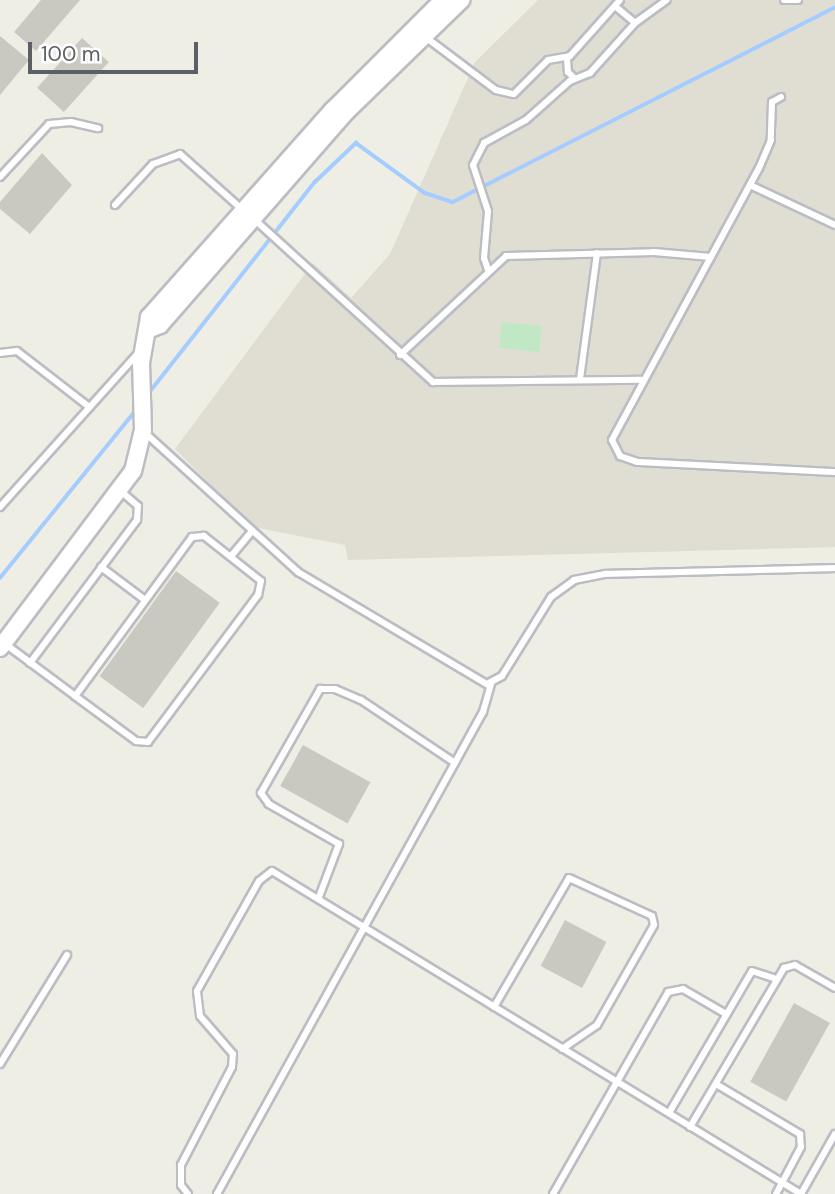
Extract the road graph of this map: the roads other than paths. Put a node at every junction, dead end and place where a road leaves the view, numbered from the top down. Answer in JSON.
{"nodes":[{"id":1,"x":443,"y":0,"type":"edge"},
{"id":2,"x":461,"y":0,"type":"edge"},
{"id":3,"x":667,"y":0,"type":"edge"},
{"id":4,"x":784,"y":0,"type":"edge"},
{"id":5,"x":798,"y":0,"type":"edge"},
{"id":6,"x":618,"y":3,"type":"edge"},
{"id":7,"x":635,"y":23,"type":"junction"},
{"id":8,"x":419,"y":32,"type":"junction"},
{"id":9,"x":567,"y":59,"type":"junction"},
{"id":10,"x":574,"y":79,"type":"junction"},
{"id":11,"x":780,"y":97,"type":"dead end"},
{"id":12,"x":98,"y":128,"type":"dead end"},
{"id":13,"x":0,"y":177,"type":"edge"},
{"id":14,"x":750,"y":185,"type":"junction"},
{"id":15,"x":115,"y":205,"type":"dead end"},
{"id":16,"x":253,"y":219,"type":"junction"},
{"id":17,"x":835,"y":225,"type":"edge"},
{"id":18,"x":597,"y":253,"type":"junction"},
{"id":19,"x":710,"y":257,"type":"junction"},
{"id":20,"x":488,"y":270,"type":"junction"},
{"id":21,"x":143,"y":348,"type":"junction"},
{"id":22,"x":0,"y":352,"type":"edge"},
{"id":23,"x":400,"y":355,"type":"junction"},
{"id":24,"x":580,"y":379,"type":"junction"},
{"id":25,"x":641,"y":380,"type":"junction"},
{"id":26,"x":89,"y":406,"type":"junction"},
{"id":27,"x":143,"y":425,"type":"junction"},
{"id":28,"x":134,"y":460,"type":"junction"},
{"id":29,"x":835,"y":472,"type":"edge"},
{"id":30,"x":119,"y":489,"type":"junction"},
{"id":31,"x":0,"y":507,"type":"edge"},
{"id":32,"x":251,"y":531,"type":"junction"},
{"id":33,"x":232,"y":555,"type":"junction"},
{"id":34,"x":102,"y":567,"type":"junction"},
{"id":35,"x":835,"y":568,"type":"edge"},
{"id":36,"x":145,"y":600,"type":"junction"},
{"id":37,"x":1,"y":641,"type":"edge"},
{"id":38,"x":30,"y":663,"type":"junction"},
{"id":39,"x":491,"y":684,"type":"junction"},
{"id":40,"x":75,"y":696,"type":"junction"},
{"id":41,"x":455,"y":763,"type":"junction"},
{"id":42,"x":319,"y":897,"type":"junction"},
{"id":43,"x":365,"y":927,"type":"junction"},
{"id":44,"x":67,"y":954,"type":"dead end"},
{"id":45,"x":777,"y":979,"type":"junction"},
{"id":46,"x":835,"y":988,"type":"edge"},
{"id":47,"x":494,"y":1007,"type":"junction"},
{"id":48,"x":726,"y":1014,"type":"junction"},
{"id":49,"x":562,"y":1049,"type":"junction"},
{"id":50,"x":0,"y":1064,"type":"edge"},
{"id":51,"x":618,"y":1083,"type":"junction"},
{"id":52,"x":716,"y":1084,"type":"junction"},
{"id":53,"x":669,"y":1114,"type":"junction"},
{"id":54,"x":691,"y":1127,"type":"junction"},
{"id":55,"x":835,"y":1133,"type":"edge"},
{"id":56,"x":783,"y":1183,"type":"junction"},
{"id":57,"x":188,"y":1194,"type":"edge"},
{"id":58,"x":217,"y":1194,"type":"edge"},
{"id":59,"x":553,"y":1194,"type":"edge"},
{"id":60,"x":776,"y":1194,"type":"edge"},
{"id":61,"x":801,"y":1194,"type":"edge"}],
"edges":[{"from":1,"to":8,"type":"street"},
{"from":2,"to":8,"type":"street"},
{"from":3,"to":7,"type":"lane"},
{"from":4,"to":5,"type":"lane"},
{"from":6,"to":7,"type":"lane"},
{"from":6,"to":9,"type":"lane"},
{"from":7,"to":10,"type":"lane"},
{"from":8,"to":9,"type":"lane"},
{"from":8,"to":16,"type":"street"},
{"from":9,"to":10,"type":"lane"},
{"from":10,"to":20,"type":"lane"},
{"from":11,"to":14,"type":"lane"},
{"from":12,"to":13,"type":"lane"},
{"from":14,"to":17,"type":"lane"},
{"from":14,"to":19,"type":"lane"},
{"from":15,"to":16,"type":"lane"},
{"from":16,"to":21,"type":"street"},
{"from":16,"to":23,"type":"lane"},
{"from":18,"to":19,"type":"lane"},
{"from":18,"to":20,"type":"lane"},
{"from":18,"to":24,"type":"lane"},
{"from":19,"to":25,"type":"lane"},
{"from":20,"to":23,"type":"lane"},
{"from":21,"to":26,"type":"lane"},
{"from":21,"to":27,"type":"street"},
{"from":22,"to":26,"type":"lane"},
{"from":23,"to":24,"type":"lane"},
{"from":24,"to":25,"type":"lane"},
{"from":25,"to":29,"type":"lane"},
{"from":26,"to":31,"type":"lane"},
{"from":27,"to":28,"type":"street"},
{"from":27,"to":32,"type":"lane"},
{"from":28,"to":30,"type":"street"},
{"from":28,"to":37,"type":"street"},
{"from":30,"to":34,"type":"lane"},
{"from":30,"to":37,"type":"street"},
{"from":32,"to":33,"type":"lane"},
{"from":32,"to":39,"type":"lane"},
{"from":33,"to":36,"type":"lane"},
{"from":33,"to":40,"type":"lane"},
{"from":34,"to":36,"type":"lane"},
{"from":34,"to":38,"type":"lane"},
{"from":35,"to":39,"type":"lane"},
{"from":36,"to":40,"type":"lane"},
{"from":37,"to":38,"type":"lane"},
{"from":38,"to":40,"type":"lane"},
{"from":39,"to":41,"type":"lane"},
{"from":41,"to":42,"type":"lane"},
{"from":41,"to":43,"type":"lane"},
{"from":42,"to":43,"type":"lane"},
{"from":42,"to":57,"type":"lane"},
{"from":43,"to":47,"type":"lane"},
{"from":43,"to":58,"type":"lane"},
{"from":44,"to":50,"type":"lane"},
{"from":45,"to":46,"type":"lane"},
{"from":45,"to":48,"type":"lane"},
{"from":45,"to":52,"type":"lane"},
{"from":47,"to":49,"type":"lane"},
{"from":47,"to":49,"type":"lane"},
{"from":48,"to":51,"type":"lane"},
{"from":48,"to":53,"type":"lane"},
{"from":49,"to":51,"type":"lane"},
{"from":51,"to":53,"type":"lane"},
{"from":51,"to":59,"type":"lane"},
{"from":52,"to":54,"type":"lane"},
{"from":52,"to":56,"type":"lane"},
{"from":53,"to":54,"type":"lane"},
{"from":54,"to":56,"type":"lane"},
{"from":55,"to":61,"type":"lane"},
{"from":56,"to":60,"type":"lane"},
{"from":56,"to":61,"type":"lane"}]}
